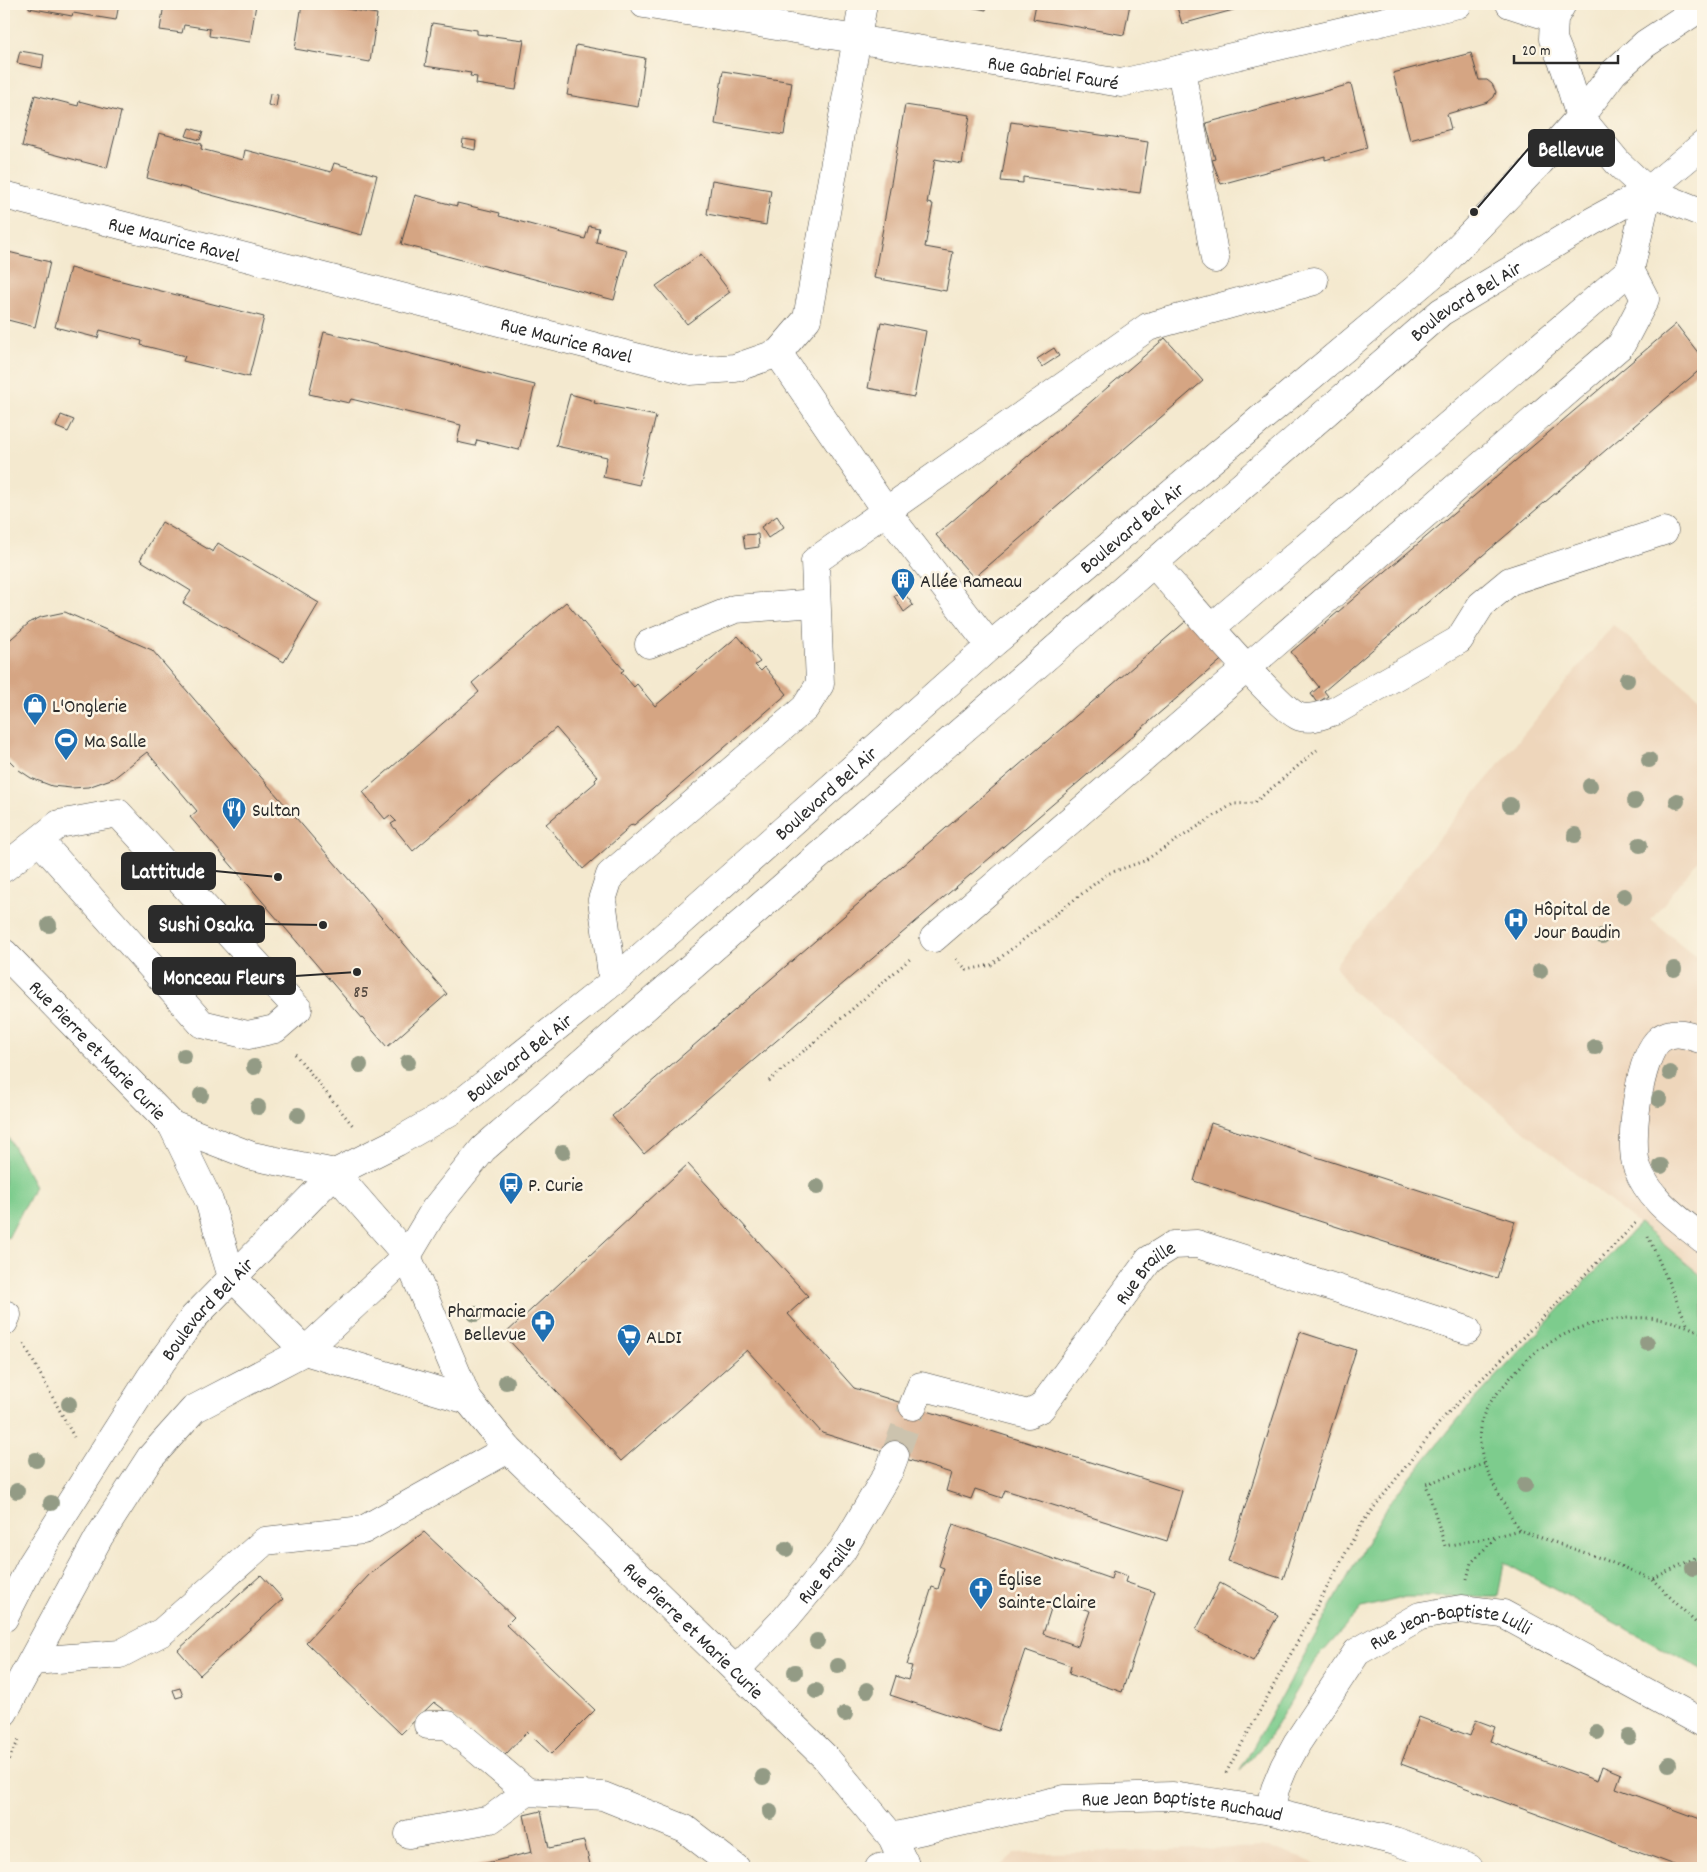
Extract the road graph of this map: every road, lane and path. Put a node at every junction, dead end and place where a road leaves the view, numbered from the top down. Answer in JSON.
{"nodes":[{"id":1,"x":644,"y":4,"type":"edge"},
{"id":2,"x":863,"y":4,"type":"edge"},
{"id":3,"x":1458,"y":4,"type":"edge"},
{"id":4,"x":1510,"y":4,"type":"edge"},
{"id":5,"x":1701,"y":6,"type":"edge"},
{"id":6,"x":1558,"y":11,"type":"edge"},
{"id":7,"x":856,"y":38,"type":"junction"},
{"id":8,"x":1181,"y":69,"type":"junction"},
{"id":9,"x":1580,"y":117,"type":"junction"},
{"id":10,"x":1703,"y":145,"type":"edge"},
{"id":11,"x":1648,"y":191,"type":"junction"},
{"id":12,"x":4,"y":195,"type":"edge"},
{"id":13,"x":1703,"y":213,"type":"edge"},
{"id":14,"x":1215,"y":259,"type":"dead end"},
{"id":15,"x":1630,"y":270,"type":"junction"},
{"id":16,"x":1314,"y":281,"type":"dead end"},
{"id":17,"x":778,"y":353,"type":"junction"},
{"id":18,"x":885,"y":510,"type":"junction"},
{"id":19,"x":1664,"y":531,"type":"dead end"},
{"id":20,"x":1153,"y":563,"type":"junction"},
{"id":21,"x":816,"y":603,"type":"junction"},
{"id":22,"x":1211,"y":628,"type":"junction"},
{"id":23,"x":649,"y":644,"type":"dead end"},
{"id":24,"x":990,"y":646,"type":"junction"},
{"id":25,"x":1247,"y":668,"type":"junction"},
{"id":26,"x":1324,"y":744,"type":"dead end"},
{"id":27,"x":39,"y":840,"type":"junction"},
{"id":28,"x":4,"y":868,"type":"edge"},
{"id":29,"x":934,"y":938,"type":"junction"},
{"id":30,"x":4,"y":953,"type":"edge"},
{"id":31,"x":613,"y":982,"type":"junction"},
{"id":32,"x":275,"y":1029,"type":"junction"},
{"id":33,"x":1703,"y":1040,"type":"edge"},
{"id":34,"x":769,"y":1081,"type":"dead end"},
{"id":35,"x":172,"y":1125,"type":"junction"},
{"id":36,"x":359,"y":1134,"type":"dead end"},
{"id":37,"x":335,"y":1173,"type":"junction"},
{"id":38,"x":1659,"y":1203,"type":"junction"},
{"id":39,"x":1703,"y":1239,"type":"edge"},
{"id":40,"x":407,"y":1256,"type":"junction"},
{"id":41,"x":232,"y":1277,"type":"junction"},
{"id":42,"x":5,"y":1317,"type":"edge"},
{"id":43,"x":1467,"y":1330,"type":"dead end"},
{"id":44,"x":1703,"y":1334,"type":"edge"},
{"id":45,"x":305,"y":1351,"type":"junction"},
{"id":46,"x":468,"y":1400,"type":"junction"},
{"id":47,"x":914,"y":1406,"type":"tunnel mouth"},
{"id":48,"x":76,"y":1440,"type":"dead end"},
{"id":49,"x":508,"y":1449,"type":"junction"},
{"id":50,"x":895,"y":1455,"type":"tunnel mouth"},
{"id":51,"x":1484,"y":1464,"type":"junction"},
{"id":52,"x":1519,"y":1530,"type":"junction"},
{"id":53,"x":1497,"y":1536,"type":"junction"},
{"id":54,"x":1703,"y":1554,"type":"edge"},
{"id":55,"x":1652,"y":1579,"type":"junction"},
{"id":56,"x":1461,"y":1609,"type":"junction"},
{"id":57,"x":4,"y":1618,"type":"edge"},
{"id":58,"x":1703,"y":1630,"type":"edge"},
{"id":59,"x":33,"y":1661,"type":"junction"},
{"id":60,"x":736,"y":1670,"type":"junction"},
{"id":61,"x":4,"y":1712,"type":"edge"},
{"id":62,"x":1703,"y":1723,"type":"edge"},
{"id":63,"x":428,"y":1725,"type":"dead end"},
{"id":64,"x":23,"y":1733,"type":"dead end"},
{"id":65,"x":4,"y":1768,"type":"edge"},
{"id":66,"x":527,"y":1792,"type":"junction"},
{"id":67,"x":1210,"y":1802,"type":"junction"},
{"id":68,"x":1271,"y":1811,"type":"junction"},
{"id":69,"x":410,"y":1834,"type":"dead end"},
{"id":70,"x":892,"y":1837,"type":"junction"},
{"id":71,"x":896,"y":1866,"type":"edge"},
{"id":72,"x":736,"y":1868,"type":"edge"},
{"id":73,"x":1469,"y":1868,"type":"edge"}],
"edges":[{"from":1,"to":7,"type":"main road","name":"Rue Gabriel Fauré"},
{"from":2,"to":7,"type":"main road"},
{"from":3,"to":8,"type":"main road","name":"Rue Gabriel Fauré"},
{"from":4,"to":6,"type":"main road"},
{"from":5,"to":9,"type":"main road","name":"Boulevard Bel Air"},
{"from":6,"to":9,"type":"main road"},
{"from":7,"to":8,"type":"main road","name":"Rue Gabriel Fauré"},
{"from":7,"to":17,"type":"main road"},
{"from":8,"to":14,"type":"main road"},
{"from":9,"to":11,"type":"main road"},
{"from":9,"to":24,"type":"main road","name":"Boulevard Bel Air"},
{"from":10,"to":11,"type":"main road","name":"Boulevard Bel Air"},
{"from":11,"to":13,"type":"main road"},
{"from":11,"to":15,"type":"main road"},
{"from":11,"to":20,"type":"main road","name":"Boulevard Bel Air"},
{"from":12,"to":17,"type":"main road","name":"Rue Maurice Ravel"},
{"from":15,"to":22,"type":"main road"},
{"from":15,"to":25,"type":"main road"},
{"from":16,"to":18,"type":"main road"},
{"from":17,"to":18,"type":"main road"},
{"from":18,"to":21,"type":"main road"},
{"from":18,"to":24,"type":"main road"},
{"from":19,"to":25,"type":"main road"},
{"from":20,"to":22,"type":"main road"},
{"from":20,"to":40,"type":"main road","name":"Boulevard Bel Air"},
{"from":21,"to":23,"type":"main road"},
{"from":21,"to":31,"type":"main road"},
{"from":22,"to":25,"type":"main road"},
{"from":24,"to":31,"type":"main road","name":"Boulevard Bel Air"},
{"from":25,"to":29,"type":"main road"},
{"from":26,"to":29,"type":"path"},
{"from":27,"to":28,"type":"main road"},
{"from":27,"to":32,"type":"main road"},
{"from":27,"to":32,"type":"main road"},
{"from":29,"to":34,"type":"path"},
{"from":30,"to":35,"type":"main road","name":"Rue Pierre et Marie Curie"},
{"from":31,"to":37,"type":"main road","name":"Boulevard Bel Air"},
{"from":32,"to":36,"type":"path"},
{"from":33,"to":38,"type":"main road"},
{"from":35,"to":37,"type":"main road","name":"Rue Pierre et Marie Curie"},
{"from":35,"to":41,"type":"main road","name":"Rue Pierre et Marie Curie"},
{"from":37,"to":40,"type":"main road","name":"Rue Pierre et Marie Curie"},
{"from":37,"to":41,"type":"main road","name":"Boulevard Bel Air"},
{"from":38,"to":39,"type":"main road"},
{"from":38,"to":67,"type":"path"},
{"from":40,"to":45,"type":"main road","name":"Boulevard Bel Air"},
{"from":40,"to":46,"type":"main road","name":"Rue Pierre et Marie Curie"},
{"from":41,"to":45,"type":"main road","name":"Rue Pierre et Marie Curie"},
{"from":41,"to":57,"type":"main road","name":"Boulevard Bel Air"},
{"from":42,"to":48,"type":"path"},
{"from":43,"to":47,"type":"main road","name":"Rue Braille"},
{"from":44,"to":51,"type":"path"},
{"from":45,"to":46,"type":"main road","name":"Rue Pierre et Marie Curie"},
{"from":45,"to":59,"type":"main road","name":"Boulevard Bel Air"},
{"from":46,"to":49,"type":"main road","name":"Rue Pierre et Marie Curie"},
{"from":49,"to":59,"type":"main road"},
{"from":49,"to":60,"type":"main road","name":"Rue Pierre et Marie Curie"},
{"from":50,"to":60,"type":"main road","name":"Rue Braille"},
{"from":51,"to":52,"type":"path"},
{"from":51,"to":53,"type":"path"},
{"from":52,"to":53,"type":"path"},
{"from":52,"to":55,"type":"path"},
{"from":53,"to":56,"type":"path"},
{"from":54,"to":55,"type":"path"},
{"from":55,"to":58,"type":"path"},
{"from":56,"to":62,"type":"main road","name":"Rue Jean-Baptiste Lulli"},
{"from":56,"to":68,"type":"main road","name":"Rue Jean-Baptiste Lulli"},
{"from":59,"to":61,"type":"main road","name":"Boulevard Bel Air"},
{"from":60,"to":70,"type":"main road","name":"Rue Pierre et Marie Curie"},
{"from":63,"to":66,"type":"main road"},
{"from":64,"to":65,"type":"path"},
{"from":66,"to":69,"type":"main road"},
{"from":66,"to":72,"type":"main road"},
{"from":67,"to":68,"type":"main road","name":"Rue Jean Baptiste Ruchaud"},
{"from":67,"to":70,"type":"main road","name":"Rue Jean Baptiste Ruchaud"},
{"from":68,"to":73,"type":"main road","name":"Rue Jean Baptiste Ruchaud"},
{"from":70,"to":71,"type":"main road","name":"Rue Pierre et Marie Curie"}]}
